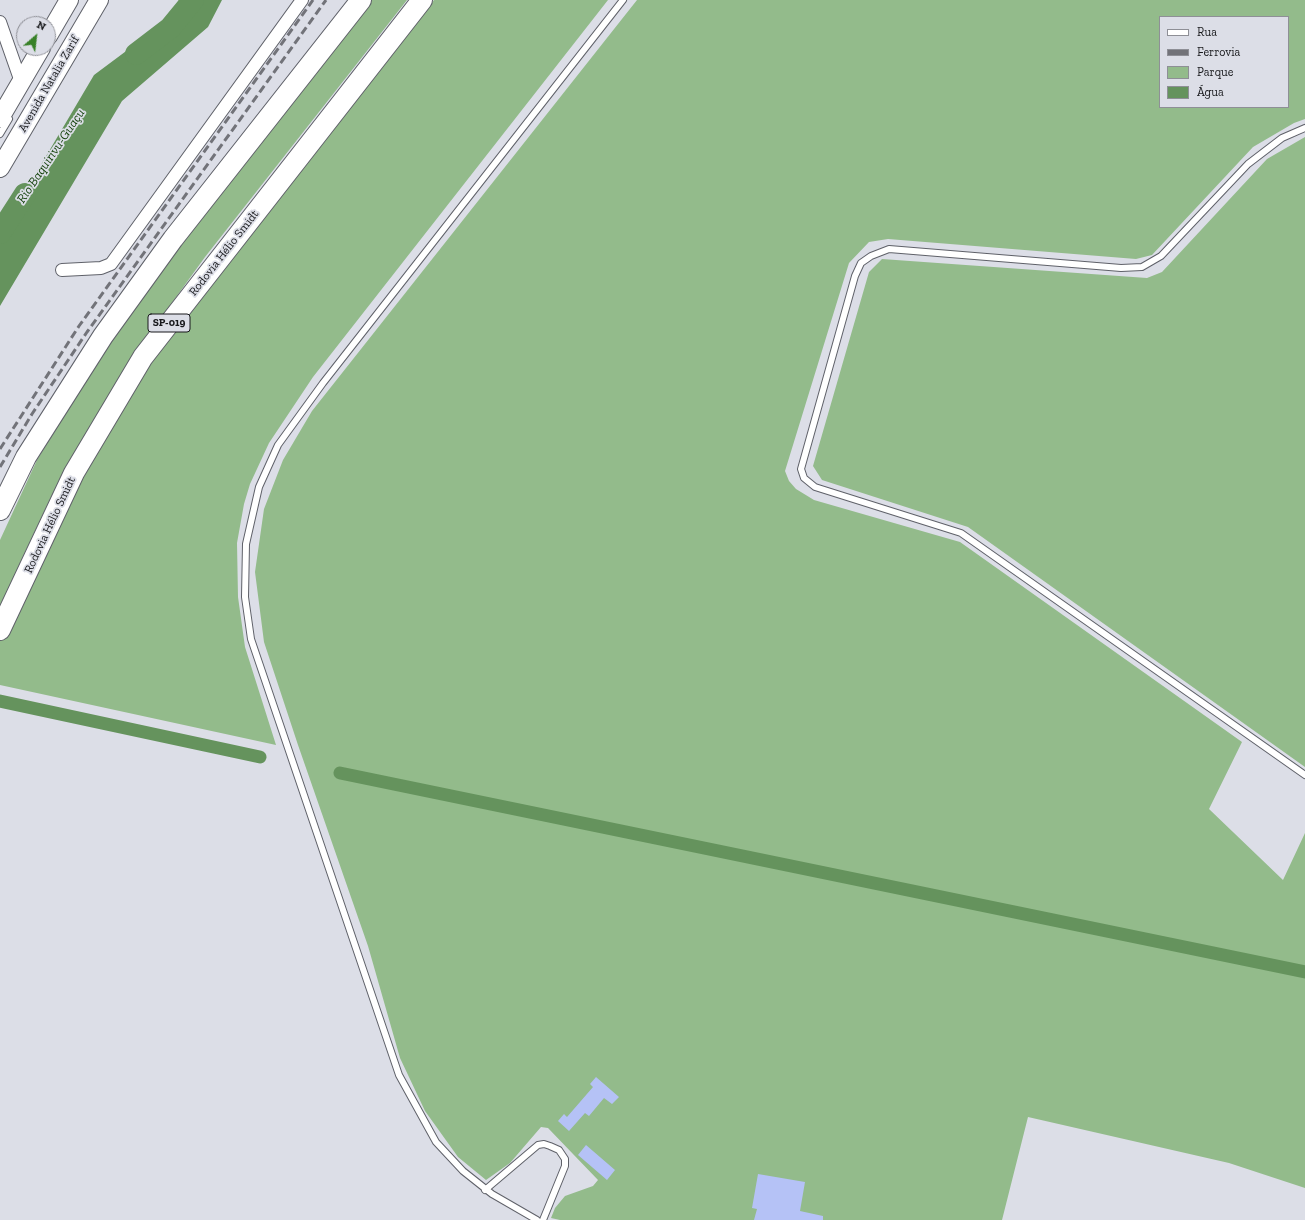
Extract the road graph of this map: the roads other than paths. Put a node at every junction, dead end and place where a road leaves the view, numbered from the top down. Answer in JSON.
{"nodes":[{"id":1,"x":69,"y":0,"type":"edge"},
{"id":2,"x":99,"y":0,"type":"edge"},
{"id":3,"x":302,"y":0,"type":"edge"},
{"id":4,"x":361,"y":0,"type":"edge"},
{"id":5,"x":422,"y":0,"type":"edge"},
{"id":6,"x":623,"y":0,"type":"edge"},
{"id":7,"x":0,"y":22,"type":"edge"},
{"id":8,"x":56,"y":22,"type":"edge"},
{"id":9,"x":75,"y":27,"type":"dead end"},
{"id":10,"x":36,"y":56,"type":"edge"},
{"id":11,"x":21,"y":82,"type":"junction"},
{"id":12,"x":6,"y":115,"type":"edge"},
{"id":13,"x":1305,"y":128,"type":"edge"},
{"id":14,"x":0,"y":134,"type":"edge"},
{"id":15,"x":0,"y":154,"type":"edge"},
{"id":16,"x":0,"y":168,"type":"edge"},
{"id":17,"x":62,"y":270,"type":"dead end"},
{"id":18,"x":0,"y":510,"type":"edge"},
{"id":19,"x":0,"y":630,"type":"edge"},
{"id":20,"x":1305,"y":774,"type":"edge"},
{"id":21,"x":485,"y":1190,"type":"junction"},
{"id":22,"x":537,"y":1220,"type":"edge"},
{"id":23,"x":544,"y":1220,"type":"edge"}],
"edges":[{"from":1,"to":8,"type":"main road","name":"Avenida Natalia Zarif"},
{"from":2,"to":16,"type":"main road","name":"Avenida Natalia Zarif"},
{"from":3,"to":17,"type":"street"},
{"from":4,"to":18,"type":"main road"},
{"from":5,"to":19,"type":"main road","name":"Rodovia Hélio Smidt","number":"SP-019"},
{"from":6,"to":21,"type":"lane"},
{"from":7,"to":11,"type":"street"},
{"from":9,"to":15,"type":"lane"},
{"from":10,"to":11,"type":"main road","name":"Avenida Natalia Zarif"},
{"from":11,"to":12,"type":"main road","name":"Avenida Natalia Zarif"},
{"from":12,"to":14,"type":"lane"},
{"from":13,"to":20,"type":"lane"},
{"from":21,"to":22,"type":"lane"},
{"from":21,"to":23,"type":"lane"}]}
